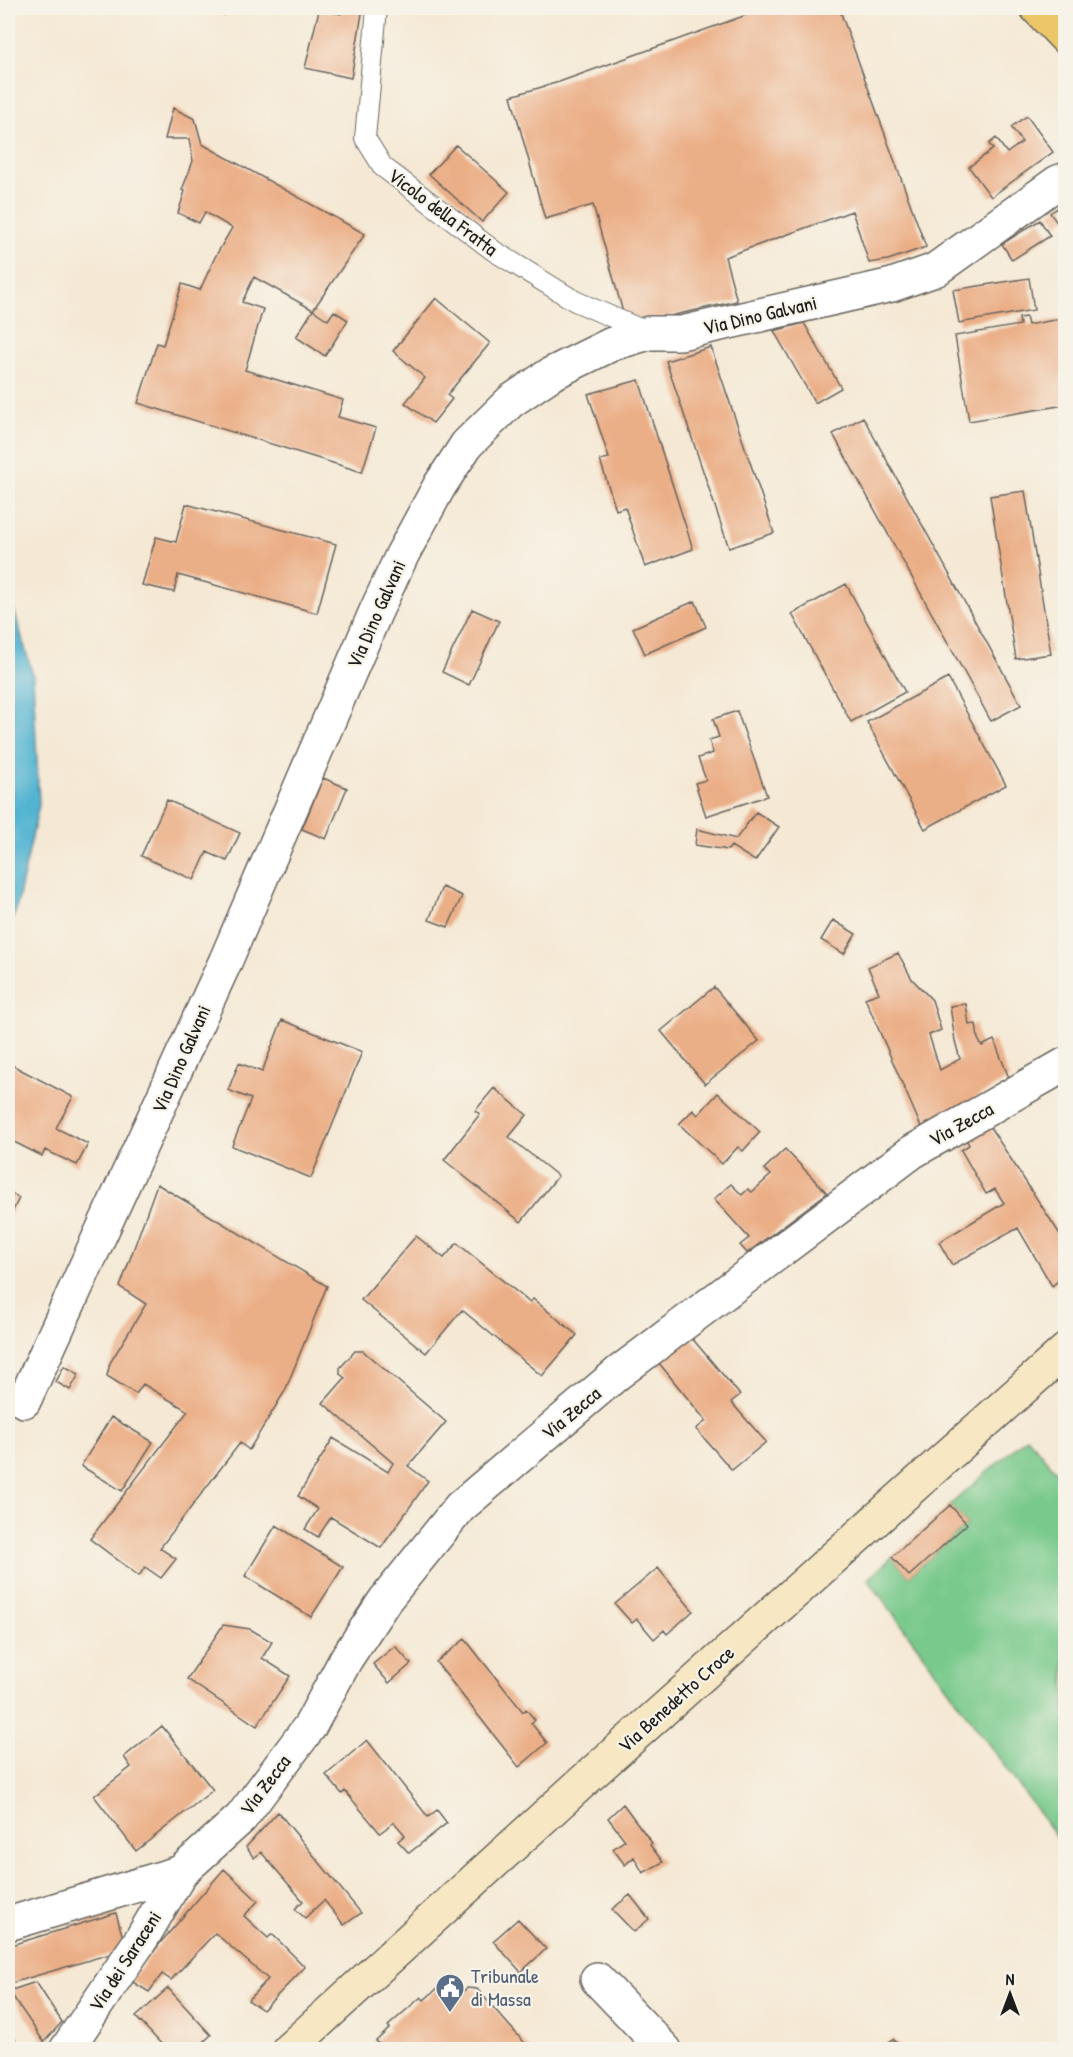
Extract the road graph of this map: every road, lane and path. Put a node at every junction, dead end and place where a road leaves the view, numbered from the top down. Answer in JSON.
{"nodes":[{"id":1,"x":377,"y":8,"type":"edge"},
{"id":2,"x":1037,"y":8,"type":"edge"},
{"id":3,"x":1065,"y":38,"type":"edge"},
{"id":4,"x":1065,"y":178,"type":"edge"},
{"id":5,"x":649,"y":333,"type":"junction"},
{"id":6,"x":1065,"y":1064,"type":"edge"},
{"id":7,"x":1065,"y":1350,"type":"edge"},
{"id":8,"x":24,"y":1401,"type":"dead end"},
{"id":9,"x":181,"y":1872,"type":"junction"},
{"id":10,"x":8,"y":1924,"type":"edge"},
{"id":11,"x":597,"y":1979,"type":"dead end"},
{"id":12,"x":69,"y":2048,"type":"edge"},
{"id":13,"x":288,"y":2049,"type":"edge"},
{"id":14,"x":665,"y":2049,"type":"edge"}],
"edges":[{"from":1,"to":5,"type":"lane","name":"Vicolo della Fratta"},
{"from":2,"to":3,"type":"main road"},
{"from":4,"to":5,"type":"street","name":"Via Dino Galvani"},
{"from":5,"to":8,"type":"street","name":"Via Dino Galvani"},
{"from":6,"to":9,"type":"street","name":"Via Zecca"},
{"from":7,"to":13,"type":"street","name":"Via Benedetto Croce"},
{"from":9,"to":10,"type":"street"},
{"from":9,"to":12,"type":"street","name":"Via dei Saraceni"},
{"from":11,"to":14,"type":"street"}]}
